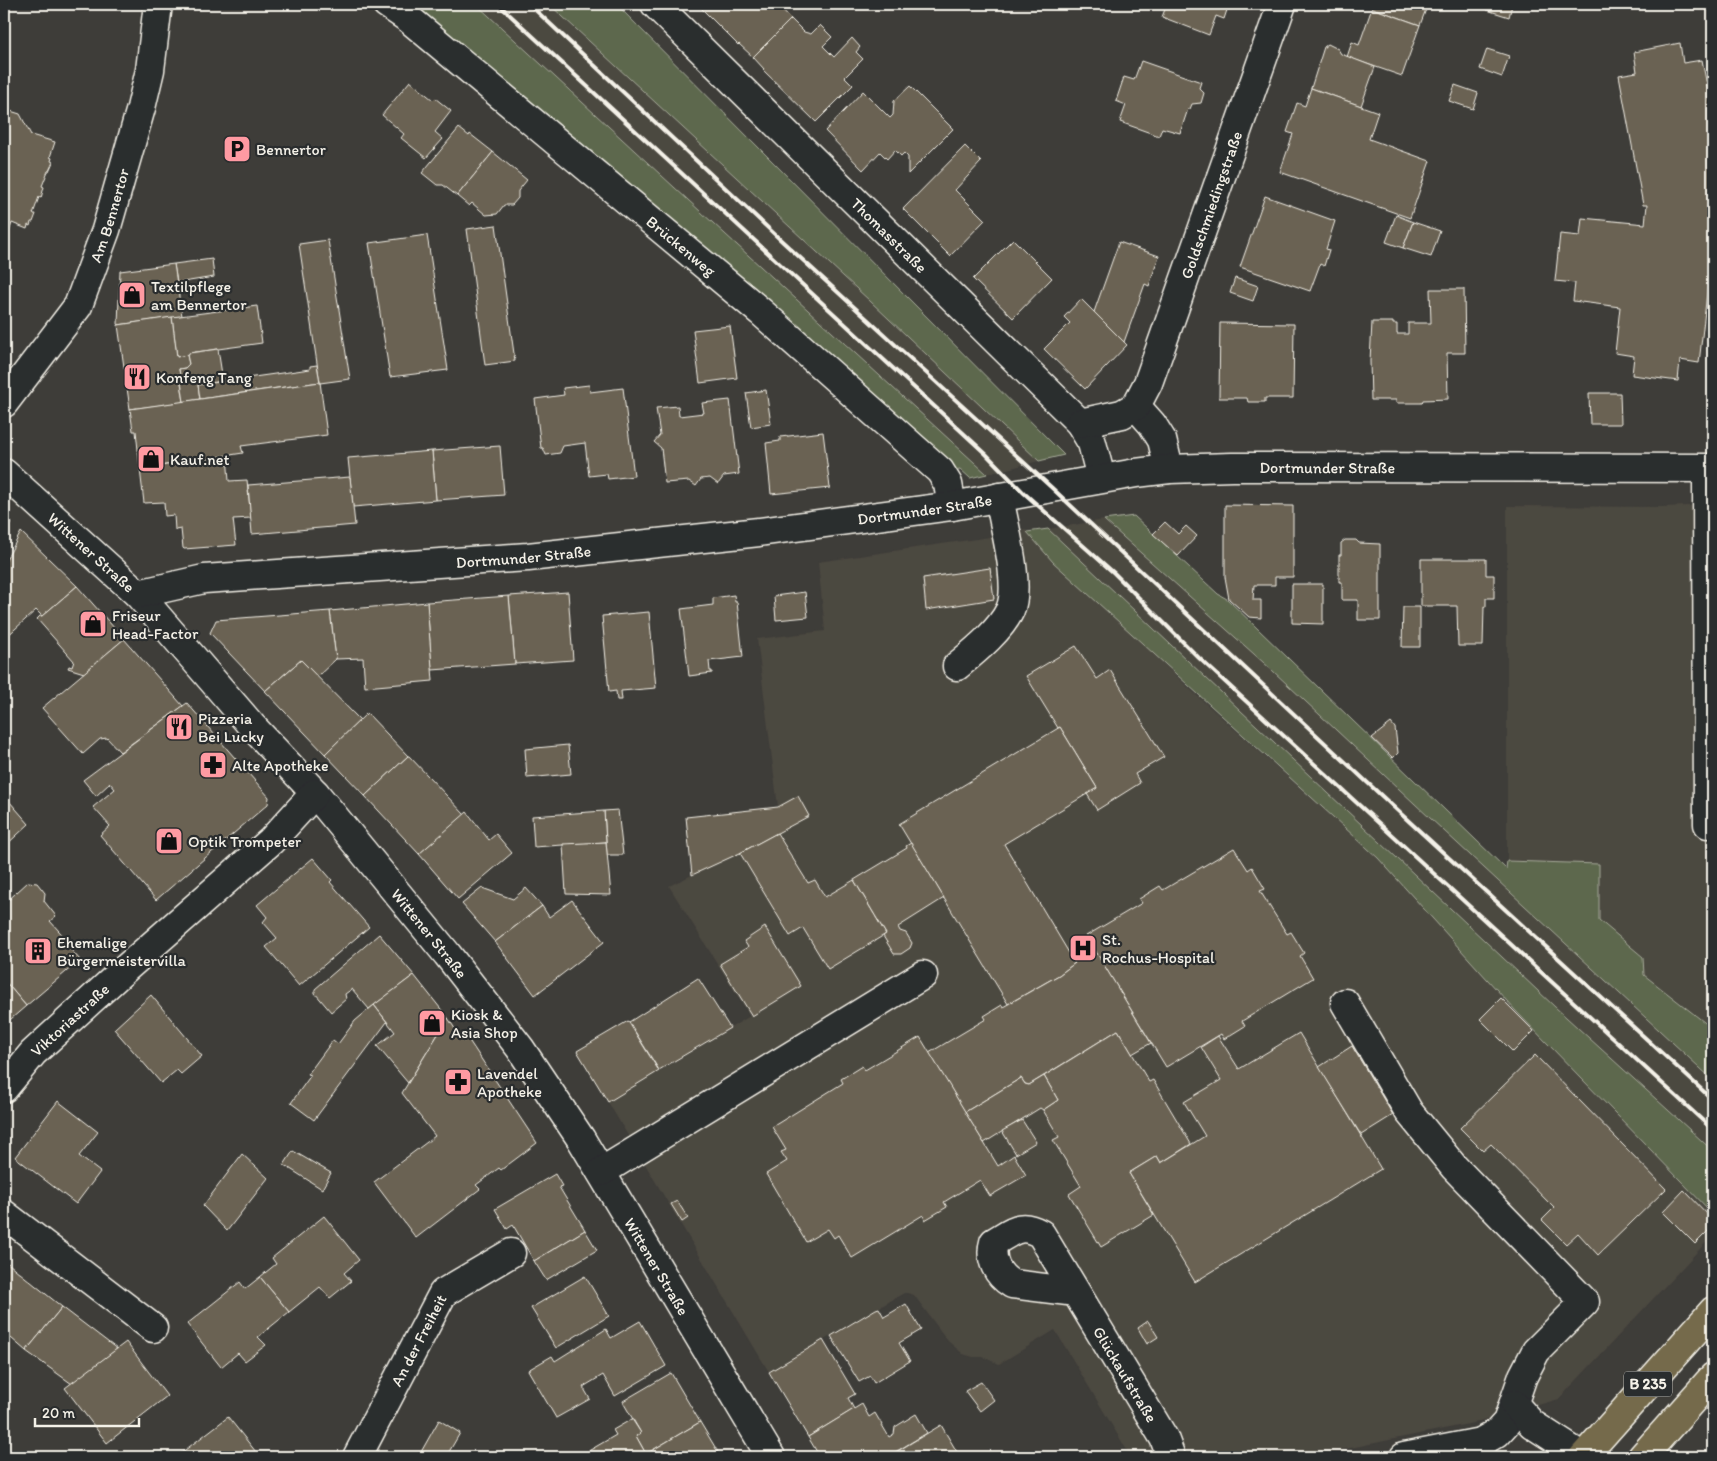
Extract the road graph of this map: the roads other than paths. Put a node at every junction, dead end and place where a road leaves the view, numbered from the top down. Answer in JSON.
{"nodes":[{"id":1,"x":158,"y":4,"type":"edge"},
{"id":2,"x":387,"y":4,"type":"edge"},
{"id":3,"x":655,"y":4,"type":"edge"},
{"id":4,"x":1282,"y":4,"type":"edge"},
{"id":5,"x":1142,"y":394,"type":"junction"},
{"id":6,"x":4,"y":403,"type":"edge"},
{"id":7,"x":1080,"y":423,"type":"junction"},
{"id":8,"x":1169,"y":468,"type":"junction"},
{"id":9,"x":1710,"y":469,"type":"edge"},
{"id":10,"x":4,"y":473,"type":"edge"},
{"id":11,"x":1101,"y":478,"type":"junction"},
{"id":12,"x":999,"y":497,"type":"junction"},
{"id":13,"x":952,"y":506,"type":"junction"},
{"id":14,"x":138,"y":594,"type":"junction"},
{"id":15,"x":957,"y":666,"type":"dead end"},
{"id":16,"x":315,"y":793,"type":"junction"},
{"id":17,"x":1708,"y":824,"type":"dead end"},
{"id":18,"x":923,"y":975,"type":"dead end"},
{"id":19,"x":1345,"y":1003,"type":"dead end"},
{"id":20,"x":4,"y":1088,"type":"edge"},
{"id":21,"x":601,"y":1172,"type":"junction"},
{"id":22,"x":4,"y":1214,"type":"edge"},
{"id":23,"x":512,"y":1253,"type":"dead end"},
{"id":24,"x":1076,"y":1292,"type":"dead end"},
{"id":25,"x":1713,"y":1312,"type":"edge"},
{"id":26,"x":153,"y":1328,"type":"dead end"},
{"id":27,"x":1713,"y":1376,"type":"edge"},
{"id":28,"x":1514,"y":1404,"type":"junction"},
{"id":29,"x":357,"y":1457,"type":"edge"},
{"id":30,"x":771,"y":1457,"type":"edge"},
{"id":31,"x":1171,"y":1457,"type":"edge"},
{"id":32,"x":1404,"y":1457,"type":"edge"},
{"id":33,"x":1583,"y":1457,"type":"edge"},
{"id":34,"x":1642,"y":1457,"type":"edge"}],
"edges":[{"from":1,"to":6,"type":"street","name":"Am Bennertor"},
{"from":2,"to":13,"type":"street","name":"Brückenweg"},
{"from":3,"to":7,"type":"street","name":"Thomasstraße"},
{"from":4,"to":5,"type":"street","name":"Goldschmiedingstraße"},
{"from":5,"to":7,"type":"street"},
{"from":5,"to":8,"type":"street"},
{"from":7,"to":11,"type":"street","name":"Thomasstraße"},
{"from":8,"to":9,"type":"street","name":"Dortmunder Straße"},
{"from":8,"to":11,"type":"street","name":"Dortmunder Straße"},
{"from":9,"to":17,"type":"street"},
{"from":10,"to":14,"type":"street","name":"Wittener Straße"},
{"from":11,"to":12,"type":"street","name":"Dortmunder Straße"},
{"from":12,"to":13,"type":"street","name":"Dortmunder Straße"},
{"from":12,"to":15,"type":"street"},
{"from":13,"to":14,"type":"street","name":"Dortmunder Straße"},
{"from":14,"to":16,"type":"street","name":"Wittener Straße"},
{"from":16,"to":20,"type":"street","name":"Viktoriastraße"},
{"from":16,"to":21,"type":"street","name":"Wittener Straße"},
{"from":18,"to":21,"type":"street"},
{"from":19,"to":28,"type":"street"},
{"from":21,"to":30,"type":"street","name":"Wittener Straße"},
{"from":22,"to":26,"type":"street"},
{"from":23,"to":29,"type":"street","name":"An der Freiheit"},
{"from":24,"to":31,"type":"street","name":"Glückaufstraße"},
{"from":25,"to":33,"type":"main road","number":"B 235"},
{"from":27,"to":34,"type":"main road","number":"B 235"},
{"from":28,"to":32,"type":"street"},
{"from":28,"to":33,"type":"street"}]}
